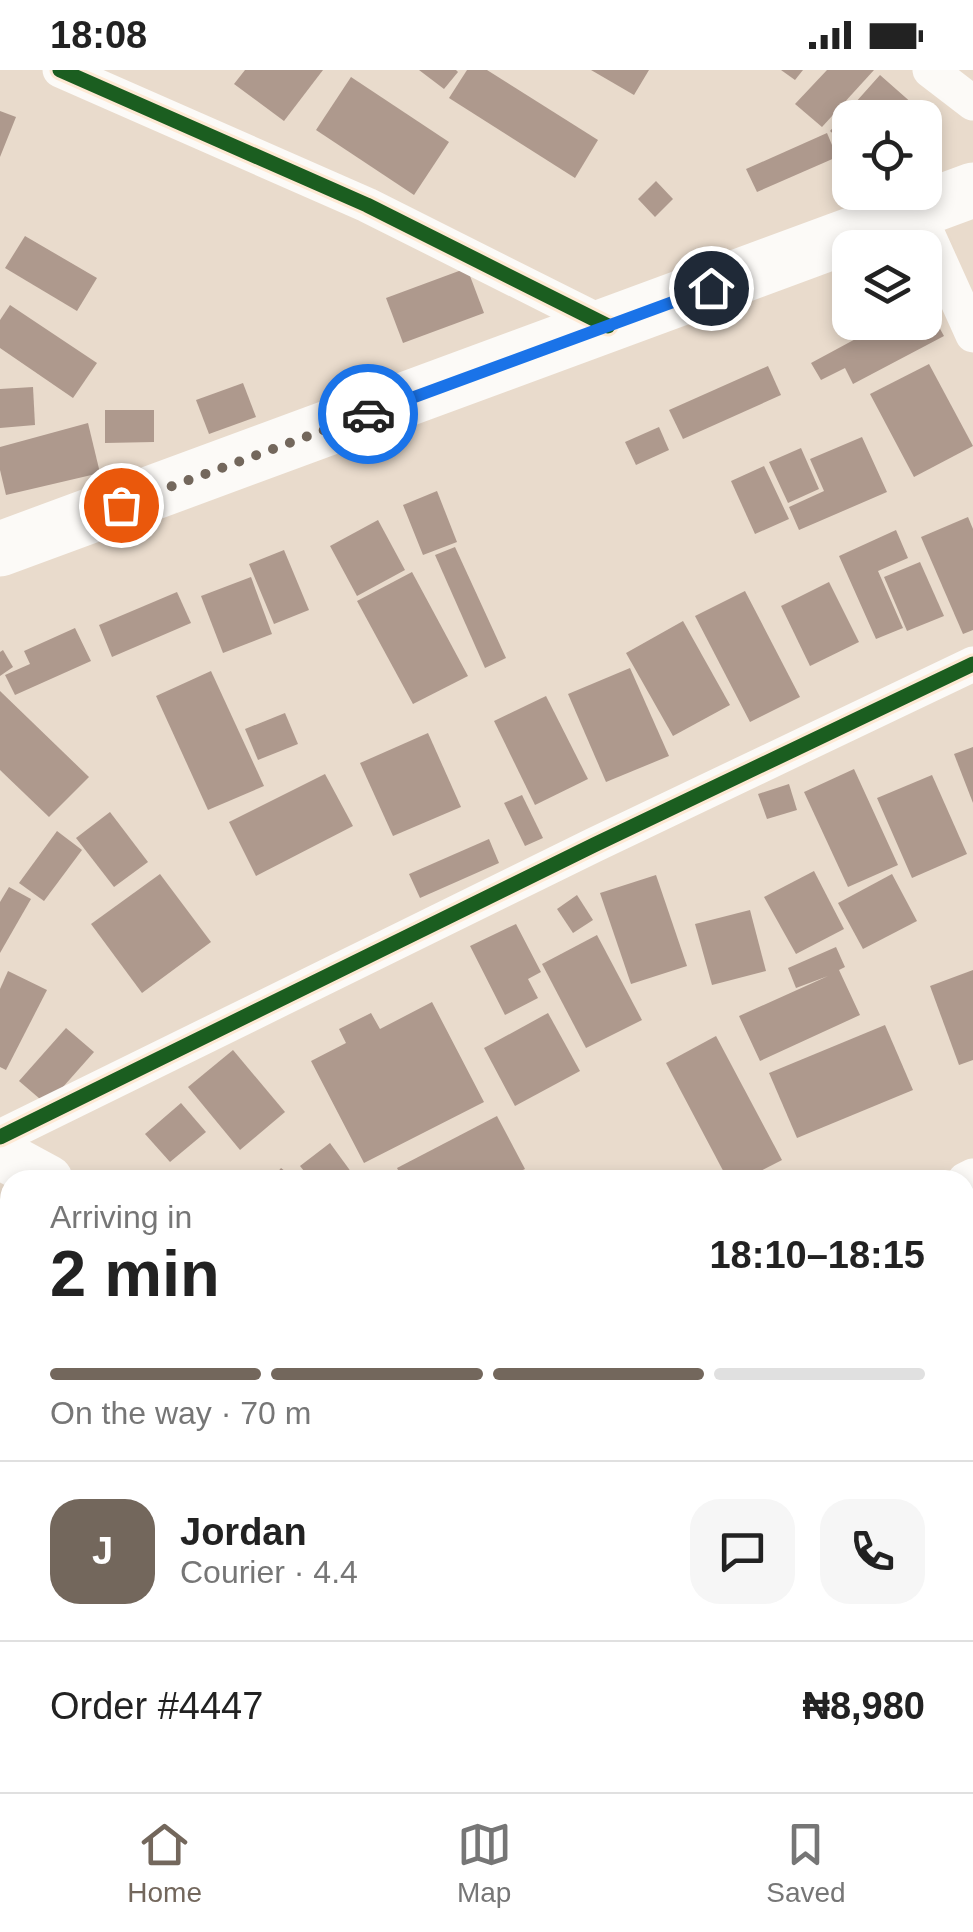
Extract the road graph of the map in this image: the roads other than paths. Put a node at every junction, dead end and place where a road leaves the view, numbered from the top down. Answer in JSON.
{"nodes":[{"id":1,"x":60,"y":70,"type":"edge"},
{"id":2,"x":930,"y":70,"type":"edge"},
{"id":3,"x":973,"y":103,"type":"edge"},
{"id":4,"x":973,"y":190,"type":"edge"},
{"id":5,"x":917,"y":211,"type":"junction"},
{"id":6,"x":608,"y":326,"type":"junction"},
{"id":7,"x":973,"y":335,"type":"edge"},
{"id":8,"x":0,"y":550,"type":"edge"},
{"id":9,"x":973,"y":664,"type":"edge"},
{"id":10,"x":0,"y":1136,"type":"edge"},
{"id":11,"x":0,"y":1154,"type":"edge"},
{"id":12,"x":30,"y":1170,"type":"edge"}],
"edges":[{"from":1,"to":6,"type":"street"},
{"from":2,"to":3,"type":"street"},
{"from":4,"to":5,"type":"main road"},
{"from":5,"to":6,"type":"main road"},
{"from":5,"to":7,"type":"street"},
{"from":6,"to":8,"type":"main road"},
{"from":9,"to":10,"type":"street"},
{"from":11,"to":12,"type":"street"}]}
